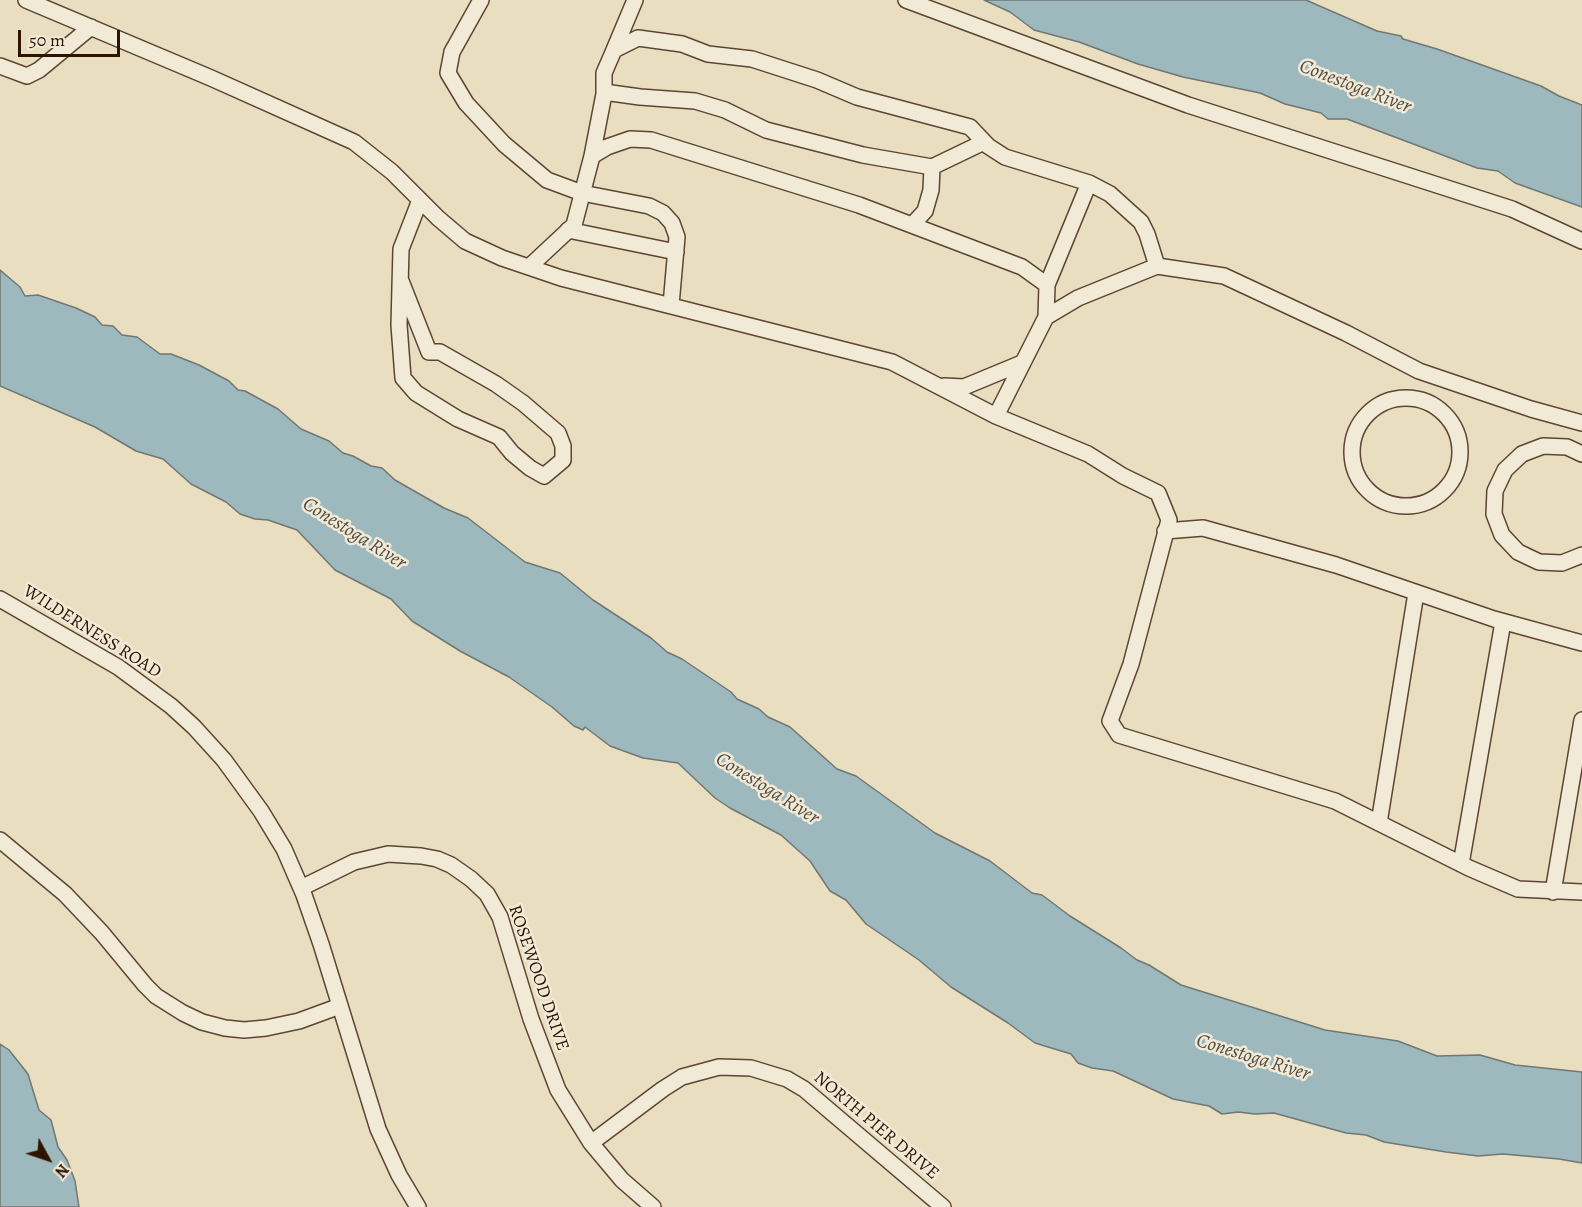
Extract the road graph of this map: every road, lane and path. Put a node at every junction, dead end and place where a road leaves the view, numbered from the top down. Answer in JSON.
{"nodes":[{"id":1,"x":26,"y":0,"type":"edge"},
{"id":2,"x":481,"y":0,"type":"edge"},
{"id":3,"x":635,"y":0,"type":"edge"},
{"id":4,"x":906,"y":0,"type":"edge"},
{"id":5,"x":91,"y":27,"type":"junction"},
{"id":6,"x":614,"y":50,"type":"junction"},
{"id":7,"x":0,"y":66,"type":"edge"},
{"id":8,"x":604,"y":92,"type":"junction"},
{"id":9,"x":984,"y":142,"type":"junction"},
{"id":10,"x":592,"y":156,"type":"junction"},
{"id":11,"x":932,"y":167,"type":"junction"},
{"id":12,"x":1089,"y":183,"type":"junction"},
{"id":13,"x":582,"y":193,"type":"junction"},
{"id":14,"x":420,"y":200,"type":"junction"},
{"id":15,"x":912,"y":225,"type":"junction"},
{"id":16,"x":568,"y":230,"type":"junction"},
{"id":17,"x":1582,"y":241,"type":"edge"},
{"id":18,"x":676,"y":252,"type":"junction"},
{"id":19,"x":1157,"y":266,"type":"junction"},
{"id":20,"x":529,"y":267,"type":"junction"},
{"id":21,"x":400,"y":281,"type":"junction"},
{"id":22,"x":1047,"y":285,"type":"junction"},
{"id":23,"x":671,"y":305,"type":"junction"},
{"id":24,"x":1046,"y":317,"type":"junction"},
{"id":25,"x":1022,"y":363,"type":"junction"},
{"id":26,"x":1430,"y":375,"type":"junction"},
{"id":27,"x":938,"y":386,"type":"junction"},
{"id":28,"x":1422,"y":400,"type":"junction"},
{"id":29,"x":996,"y":416,"type":"junction"},
{"id":30,"x":1575,"y":421,"type":"edge"},
{"id":31,"x":1567,"y":447,"type":"junction"},
{"id":32,"x":1582,"y":454,"type":"edge"},
{"id":33,"x":1166,"y":531,"type":"junction"},
{"id":34,"x":1582,"y":555,"type":"edge"},
{"id":35,"x":1416,"y":593,"type":"junction"},
{"id":36,"x":0,"y":599,"type":"edge"},
{"id":37,"x":1503,"y":622,"type":"junction"},
{"id":38,"x":1582,"y":643,"type":"edge"},
{"id":39,"x":1582,"y":720,"type":"edge"},
{"id":40,"x":1379,"y":823,"type":"junction"},
{"id":41,"x":0,"y":840,"type":"edge"},
{"id":42,"x":1461,"y":864,"type":"junction"},
{"id":43,"x":301,"y":888,"type":"junction"},
{"id":44,"x":1553,"y":892,"type":"junction"},
{"id":45,"x":1582,"y":892,"type":"edge"},
{"id":46,"x":340,"y":1006,"type":"junction"},
{"id":47,"x":591,"y":1143,"type":"junction"},
{"id":48,"x":418,"y":1207,"type":"edge"},
{"id":49,"x":652,"y":1207,"type":"edge"},
{"id":50,"x":943,"y":1207,"type":"edge"}],
"edges":[{"from":1,"to":5,"type":"street"},
{"from":2,"to":13,"type":"street"},
{"from":3,"to":6,"type":"street"},
{"from":4,"to":17,"type":"street"},
{"from":5,"to":7,"type":"street"},
{"from":5,"to":14,"type":"street"},
{"from":6,"to":8,"type":"street"},
{"from":6,"to":9,"type":"street"},
{"from":8,"to":10,"type":"street"},
{"from":8,"to":11,"type":"street"},
{"from":9,"to":11,"type":"street"},
{"from":9,"to":12,"type":"street"},
{"from":10,"to":13,"type":"street"},
{"from":10,"to":15,"type":"street"},
{"from":11,"to":15,"type":"street"},
{"from":12,"to":19,"type":"street"},
{"from":12,"to":22,"type":"street"},
{"from":13,"to":16,"type":"street"},
{"from":13,"to":18,"type":"street"},
{"from":14,"to":20,"type":"street"},
{"from":14,"to":21,"type":"street"},
{"from":15,"to":22,"type":"street"},
{"from":16,"to":18,"type":"street"},
{"from":16,"to":20,"type":"street"},
{"from":18,"to":23,"type":"street"},
{"from":19,"to":24,"type":"street"},
{"from":19,"to":26,"type":"street"},
{"from":20,"to":23,"type":"street"},
{"from":21,"to":21,"type":"street"},
{"from":22,"to":24,"type":"street"},
{"from":23,"to":27,"type":"street"},
{"from":24,"to":25,"type":"street"},
{"from":25,"to":27,"type":"street"},
{"from":25,"to":29,"type":"street"},
{"from":26,"to":28,"type":"street"},
{"from":26,"to":30,"type":"street"},
{"from":27,"to":29,"type":"street"},
{"from":28,"to":28,"type":"street"},
{"from":29,"to":33,"type":"street"},
{"from":30,"to":31,"type":"street"},
{"from":31,"to":32,"type":"street"},
{"from":31,"to":34,"type":"street"},
{"from":33,"to":35,"type":"street"},
{"from":33,"to":40,"type":"street"},
{"from":35,"to":37,"type":"street"},
{"from":35,"to":40,"type":"street"},
{"from":36,"to":43,"type":"street","name":"WILDERNESS ROAD"},
{"from":37,"to":38,"type":"street"},
{"from":37,"to":42,"type":"street"},
{"from":39,"to":44,"type":"street"},
{"from":40,"to":42,"type":"street"},
{"from":41,"to":46,"type":"street"},
{"from":42,"to":44,"type":"street"},
{"from":43,"to":46,"type":"street","name":"WILDERNESS ROAD"},
{"from":43,"to":47,"type":"street","name":"ROSEWOOD DRIVE"},
{"from":44,"to":45,"type":"street"},
{"from":46,"to":48,"type":"street","name":"WILDERNESS ROAD"},
{"from":47,"to":49,"type":"street","name":"ROSEWOOD DRIVE"},
{"from":47,"to":50,"type":"street","name":"NORTH PIER DRIVE"}]}
